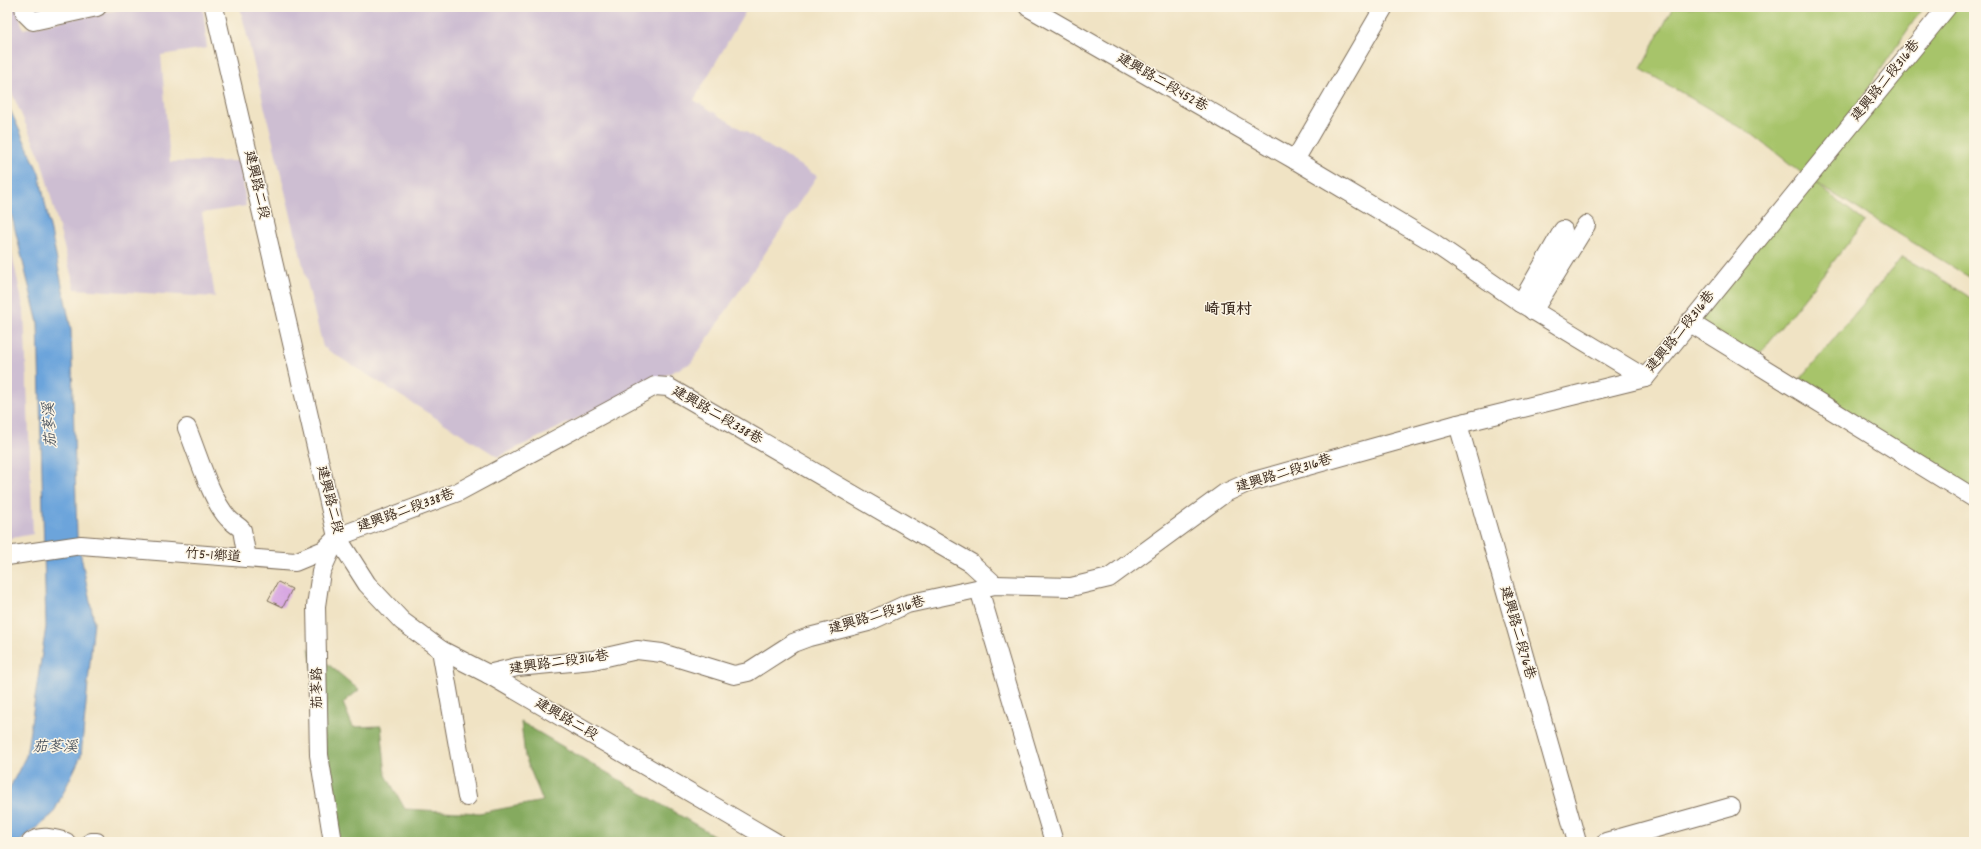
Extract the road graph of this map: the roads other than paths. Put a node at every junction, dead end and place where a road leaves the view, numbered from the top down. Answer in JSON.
{"nodes":[{"id":1,"x":24,"y":7,"type":"edge"},
{"id":2,"x":97,"y":7,"type":"edge"},
{"id":3,"x":214,"y":7,"type":"edge"},
{"id":4,"x":1028,"y":7,"type":"edge"},
{"id":5,"x":1384,"y":7,"type":"edge"},
{"id":6,"x":1947,"y":7,"type":"edge"},
{"id":7,"x":1296,"y":160,"type":"junction"},
{"id":8,"x":1586,"y":225,"type":"dead end"},
{"id":9,"x":1562,"y":230,"type":"dead end"},
{"id":10,"x":1527,"y":307,"type":"junction"},
{"id":11,"x":1689,"y":322,"type":"junction"},
{"id":12,"x":1645,"y":378,"type":"junction"},
{"id":13,"x":1458,"y":424,"type":"junction"},
{"id":14,"x":187,"y":428,"type":"dead end"},
{"id":15,"x":1974,"y":498,"type":"edge"},
{"id":16,"x":337,"y":537,"type":"junction"},
{"id":17,"x":7,"y":556,"type":"edge"},
{"id":18,"x":247,"y":558,"type":"junction"},
{"id":19,"x":987,"y":587,"type":"junction"},
{"id":20,"x":441,"y":650,"type":"junction"},
{"id":21,"x":488,"y":674,"type":"junction"},
{"id":22,"x":467,"y":797,"type":"dead end"},
{"id":23,"x":31,"y":842,"type":"edge"},
{"id":24,"x":66,"y":842,"type":"edge"},
{"id":25,"x":91,"y":842,"type":"edge"},
{"id":26,"x":97,"y":842,"type":"edge"},
{"id":27,"x":334,"y":842,"type":"edge"},
{"id":28,"x":775,"y":842,"type":"edge"},
{"id":29,"x":1054,"y":842,"type":"edge"},
{"id":30,"x":1577,"y":842,"type":"edge"},
{"id":31,"x":1606,"y":842,"type":"edge"},
{"id":32,"x":1644,"y":842,"type":"edge"}],
"edges":[{"from":1,"to":2,"type":"street"},
{"from":3,"to":16,"type":"street","name":"建興路二段"},
{"from":4,"to":7,"type":"street","name":"建興路二段452巷"},
{"from":5,"to":7,"type":"street"},
{"from":6,"to":11,"type":"street","name":"建興路二段316巷"},
{"from":7,"to":10,"type":"street","name":"建興路二段452巷"},
{"from":8,"to":10,"type":"street"},
{"from":9,"to":10,"type":"street"},
{"from":10,"to":12,"type":"street","name":"建興路二段452巷"},
{"from":11,"to":12,"type":"street","name":"建興路二段316巷"},
{"from":11,"to":15,"type":"street"},
{"from":12,"to":13,"type":"street","name":"建興路二段316巷"},
{"from":13,"to":19,"type":"street","name":"建興路二段316巷"},
{"from":13,"to":30,"type":"street","name":"建興路二段76巷"},
{"from":14,"to":18,"type":"street"},
{"from":16,"to":18,"type":"street","name":"竹5-1鄉道"},
{"from":16,"to":19,"type":"street","name":"建興路二段338巷"},
{"from":16,"to":20,"type":"street","name":"建興路二段"},
{"from":16,"to":27,"type":"street","name":"茄苳路"},
{"from":17,"to":18,"type":"street","name":"竹5-1鄉道"},
{"from":19,"to":21,"type":"street","name":"建興路二段316巷"},
{"from":19,"to":29,"type":"street"},
{"from":20,"to":21,"type":"street","name":"建興路二段"},
{"from":20,"to":22,"type":"street"},
{"from":21,"to":28,"type":"street","name":"建興路二段"},
{"from":23,"to":24,"type":"street"},
{"from":25,"to":26,"type":"street"},
{"from":31,"to":32,"type":"street"}]}
